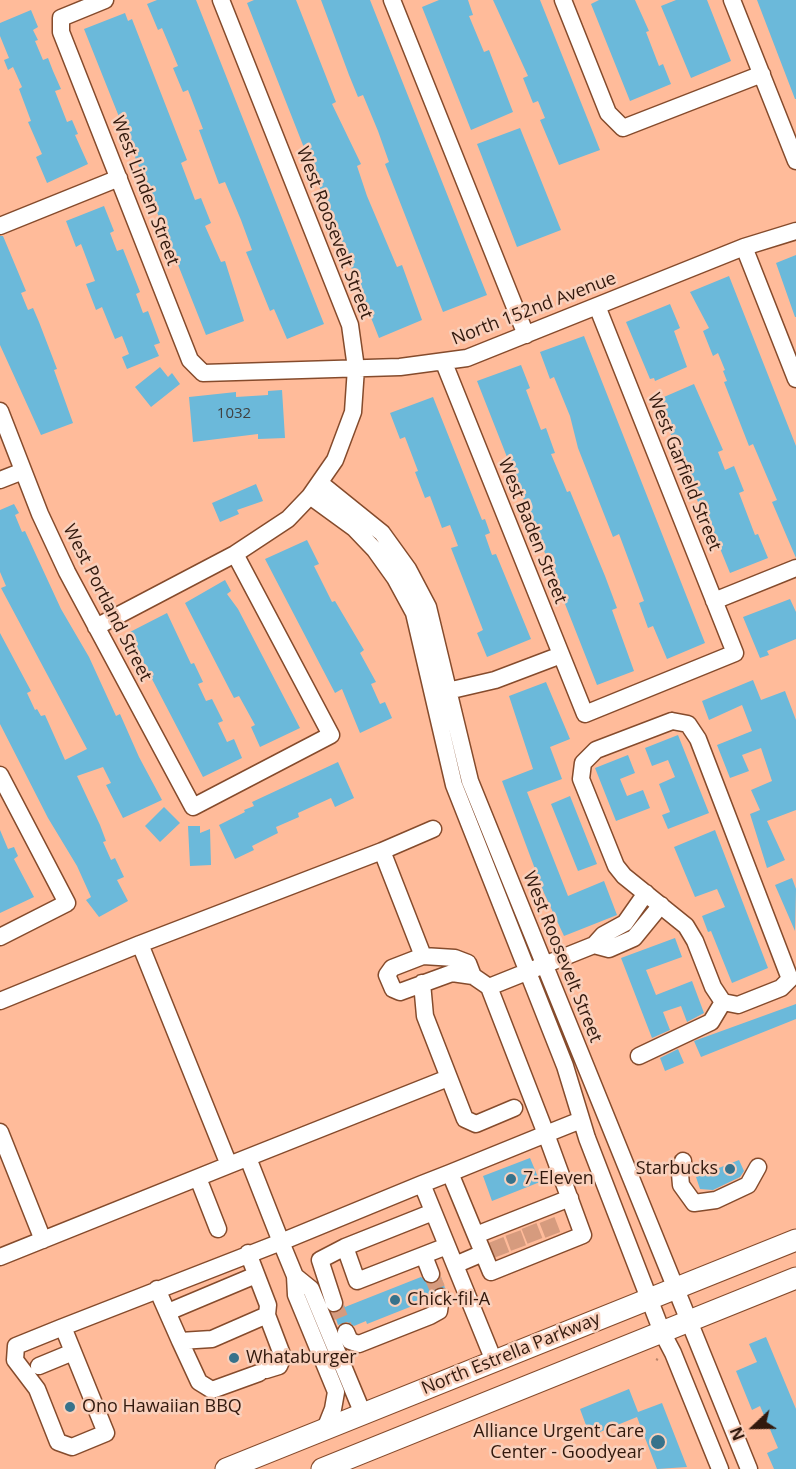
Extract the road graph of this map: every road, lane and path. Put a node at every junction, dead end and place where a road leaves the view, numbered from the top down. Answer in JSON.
{"nodes":[{"id":1,"x":105,"y":0,"type":"edge"},
{"id":2,"x":221,"y":0,"type":"edge"},
{"id":3,"x":392,"y":0,"type":"edge"},
{"id":4,"x":563,"y":0,"type":"edge"},
{"id":5,"x":732,"y":0,"type":"edge"},
{"id":6,"x":762,"y":74,"type":"junction"},
{"id":7,"x":796,"y":161,"type":"edge"},
{"id":8,"x":119,"y":178,"type":"junction"},
{"id":9,"x":0,"y":226,"type":"edge"},
{"id":10,"x":796,"y":231,"type":"edge"},
{"id":11,"x":744,"y":247,"type":"junction"},
{"id":12,"x":597,"y":306,"type":"junction"},
{"id":13,"x":526,"y":335,"type":"junction"},
{"id":14,"x":444,"y":363,"type":"junction"},
{"id":15,"x":356,"y":368,"type":"junction"},
{"id":16,"x":203,"y":373,"type":"joint"},
{"id":17,"x":796,"y":379,"type":"edge"},
{"id":18,"x":0,"y":411,"type":"edge"},
{"id":19,"x":23,"y":471,"type":"junction"},
{"id":20,"x":0,"y":480,"type":"edge"},
{"id":21,"x":320,"y":483,"type":"junction"},
{"id":22,"x":310,"y":496,"type":"junction"},
{"id":23,"x":235,"y":554,"type":"junction"},
{"id":24,"x":796,"y":568,"type":"edge"},
{"id":25,"x":714,"y":601,"type":"junction"},
{"id":26,"x":96,"y":627,"type":"junction"},
{"id":27,"x":561,"y":655,"type":"junction"},
{"id":28,"x":440,"y":693,"type":"junction"},
{"id":29,"x":585,"y":714,"type":"joint"},
{"id":30,"x":0,"y":776,"type":"edge"},
{"id":31,"x":433,"y":830,"type":"dead end"},
{"id":32,"x":382,"y":851,"type":"junction"},
{"id":33,"x":646,"y":893,"type":"junction"},
{"id":34,"x":661,"y":905,"type":"junction"},
{"id":35,"x":633,"y":927,"type":"junction"},
{"id":36,"x":0,"y":937,"type":"edge"},
{"id":37,"x":140,"y":944,"type":"junction"},
{"id":38,"x":423,"y":956,"type":"junction"},
{"id":39,"x":544,"y":964,"type":"junction"},
{"id":40,"x":527,"y":970,"type":"junction"},
{"id":41,"x":473,"y":976,"type":"junction"},
{"id":42,"x":422,"y":983,"type":"junction"},
{"id":43,"x":489,"y":987,"type":"junction"},
{"id":44,"x":0,"y":1001,"type":"edge"},
{"id":45,"x":727,"y":1003,"type":"junction"},
{"id":46,"x":639,"y":1056,"type":"dead end"},
{"id":47,"x":448,"y":1078,"type":"junction"},
{"id":48,"x":514,"y":1108,"type":"dead end"},
{"id":49,"x":581,"y":1120,"type":"junction"},
{"id":50,"x":0,"y":1132,"type":"edge"},
{"id":51,"x":546,"y":1134,"type":"junction"},
{"id":52,"x":248,"y":1158,"type":"junction"},
{"id":53,"x":683,"y":1161,"type":"dead end"},
{"id":54,"x":229,"y":1165,"type":"junction"},
{"id":55,"x":758,"y":1167,"type":"dead end"},
{"id":56,"x":450,"y":1173,"type":"junction"},
{"id":57,"x":198,"y":1178,"type":"junction"},
{"id":58,"x":422,"y":1184,"type":"junction"},
{"id":59,"x":570,"y":1197,"type":"junction"},
{"id":60,"x":433,"y":1212,"type":"junction"},
{"id":61,"x":218,"y":1229,"type":"dead end"},
{"id":62,"x":488,"y":1234,"type":"junction"},
{"id":63,"x":43,"y":1240,"type":"junction"},
{"id":64,"x":796,"y":1240,"type":"edge"},
{"id":65,"x":281,"y":1242,"type":"junction"},
{"id":66,"x":447,"y":1246,"type":"junction"},
{"id":67,"x":345,"y":1247,"type":"junction"},
{"id":68,"x":248,"y":1253,"type":"junction"},
{"id":69,"x":483,"y":1253,"type":"junction"},
{"id":70,"x":424,"y":1256,"type":"junction"},
{"id":71,"x":0,"y":1257,"type":"edge"},
{"id":72,"x":455,"y":1265,"type":"junction"},
{"id":73,"x":431,"y":1274,"type":"tunnel mouth"},
{"id":74,"x":256,"y":1275,"type":"junction"},
{"id":75,"x":295,"y":1276,"type":"junction"},
{"id":76,"x":796,"y":1278,"type":"edge"},
{"id":77,"x":675,"y":1288,"type":"junction"},
{"id":78,"x":157,"y":1289,"type":"junction"},
{"id":79,"x":441,"y":1297,"type":"dead end"},
{"id":80,"x":649,"y":1298,"type":"junction"},
{"id":81,"x":334,"y":1303,"type":"tunnel mouth"},
{"id":82,"x":168,"y":1312,"type":"junction"},
{"id":83,"x":267,"y":1316,"type":"junction"},
{"id":84,"x":690,"y":1322,"type":"junction"},
{"id":85,"x":63,"y":1327,"type":"junction"},
{"id":86,"x":345,"y":1332,"type":"dead end"},
{"id":87,"x":662,"y":1332,"type":"junction"},
{"id":88,"x":180,"y":1341,"type":"junction"},
{"id":89,"x":73,"y":1352,"type":"junction"},
{"id":90,"x":494,"y":1361,"type":"junction"},
{"id":91,"x":31,"y":1371,"type":"junction"},
{"id":92,"x":363,"y":1414,"type":"junction"},
{"id":93,"x":325,"y":1429,"type":"junction"},
{"id":94,"x":385,"y":1443,"type":"junction"},
{"id":95,"x":226,"y":1469,"type":"edge"},
{"id":96,"x":322,"y":1469,"type":"edge"},
{"id":97,"x":720,"y":1469,"type":"edge"},
{"id":98,"x":749,"y":1469,"type":"edge"}],
"edges":[{"from":1,"to":8,"type":"street","name":"West Linden Street"},
{"from":2,"to":15,"type":"street","name":"West Roosevelt Street"},
{"from":3,"to":13,"type":"street"},
{"from":4,"to":6,"type":"street"},
{"from":5,"to":6,"type":"street"},
{"from":6,"to":7,"type":"street"},
{"from":8,"to":9,"type":"street"},
{"from":8,"to":16,"type":"street","name":"West Linden Street"},
{"from":10,"to":11,"type":"street","name":"North 152nd Avenue"},
{"from":11,"to":12,"type":"street","name":"North 152nd Avenue"},
{"from":11,"to":17,"type":"street"},
{"from":12,"to":13,"type":"street","name":"North 152nd Avenue"},
{"from":12,"to":25,"type":"street","name":"West Garfield Street"},
{"from":13,"to":14,"type":"street","name":"North 152nd Avenue"},
{"from":14,"to":15,"type":"street","name":"North 152nd Avenue"},
{"from":14,"to":27,"type":"street","name":"West Baden Street"},
{"from":15,"to":16,"type":"street","name":"North 152nd Avenue"},
{"from":15,"to":21,"type":"street","name":"West Roosevelt Street"},
{"from":18,"to":19,"type":"street","name":"West Portland Street"},
{"from":19,"to":20,"type":"street"},
{"from":19,"to":26,"type":"street","name":"West Portland Street"},
{"from":21,"to":22,"type":"street","name":"West Roosevelt Street"},
{"from":21,"to":28,"type":"street","name":"West Roosevelt Street"},
{"from":22,"to":23,"type":"street","name":"West Roosevelt Street"},
{"from":22,"to":28,"type":"street","name":"West Roosevelt Street"},
{"from":23,"to":26,"type":"street","name":"West Roosevelt Street"},
{"from":23,"to":26,"type":"street","name":"West Portland Street"},
{"from":24,"to":25,"type":"street"},
{"from":25,"to":29,"type":"street","name":"West Garfield Street"},
{"from":27,"to":28,"type":"street"},
{"from":27,"to":29,"type":"street","name":"West Baden Street"},
{"from":28,"to":39,"type":"street","name":"West Roosevelt Street"},
{"from":28,"to":40,"type":"street","name":"West Roosevelt Street"},
{"from":30,"to":36,"type":"street"},
{"from":31,"to":32,"type":"street"},
{"from":32,"to":37,"type":"street"},
{"from":32,"to":38,"type":"street"},
{"from":33,"to":34,"type":"street"},
{"from":33,"to":35,"type":"street"},
{"from":33,"to":45,"type":"street"},
{"from":34,"to":35,"type":"street"},
{"from":34,"to":45,"type":"street"},
{"from":35,"to":39,"type":"street"},
{"from":37,"to":44,"type":"street"},
{"from":37,"to":54,"type":"street"},
{"from":38,"to":41,"type":"street"},
{"from":38,"to":42,"type":"street"},
{"from":39,"to":40,"type":"street"},
{"from":39,"to":77,"type":"street","name":"West Roosevelt Street"},
{"from":40,"to":43,"type":"street"},
{"from":40,"to":49,"type":"street","name":"West Roosevelt Street"},
{"from":41,"to":42,"type":"street"},
{"from":41,"to":43,"type":"street"},
{"from":42,"to":47,"type":"street"},
{"from":43,"to":51,"type":"street"},
{"from":45,"to":46,"type":"street"},
{"from":47,"to":48,"type":"street"},
{"from":47,"to":52,"type":"street"},
{"from":49,"to":51,"type":"street"},
{"from":49,"to":80,"type":"street","name":"West Roosevelt Street"},
{"from":50,"to":63,"type":"street"},
{"from":51,"to":56,"type":"street"},
{"from":51,"to":59,"type":"street"},
{"from":52,"to":54,"type":"street"},
{"from":52,"to":65,"type":"street"},
{"from":53,"to":55,"type":"street"},
{"from":54,"to":57,"type":"street"},
{"from":56,"to":58,"type":"street"},
{"from":56,"to":62,"type":"street"},
{"from":57,"to":61,"type":"street"},
{"from":57,"to":63,"type":"street"},
{"from":58,"to":60,"type":"street"},
{"from":58,"to":65,"type":"street"},
{"from":59,"to":62,"type":"street"},
{"from":59,"to":69,"type":"street"},
{"from":60,"to":66,"type":"street"},
{"from":60,"to":67,"type":"street"},
{"from":62,"to":69,"type":"street"},
{"from":63,"to":71,"type":"street"},
{"from":64,"to":77,"type":"main road","name":"North Estrella Parkway"},
{"from":65,"to":68,"type":"street"},
{"from":65,"to":75,"type":"street"},
{"from":66,"to":70,"type":"street"},
{"from":66,"to":72,"type":"street"},
{"from":67,"to":70,"type":"street"},
{"from":67,"to":81,"type":"street"},
{"from":68,"to":74,"type":"street"},
{"from":68,"to":78,"type":"street"},
{"from":69,"to":72,"type":"street"},
{"from":70,"to":73,"type":"street"},
{"from":72,"to":90,"type":"street"},
{"from":74,"to":82,"type":"street"},
{"from":74,"to":83,"type":"street"},
{"from":75,"to":92,"type":"street"},
{"from":75,"to":93,"type":"street"},
{"from":76,"to":84,"type":"main road","name":"North Estrella Parkway"},
{"from":77,"to":80,"type":"main road","name":"North Estrella Parkway"},
{"from":77,"to":84,"type":"street","name":"West Roosevelt Street"},
{"from":78,"to":82,"type":"street"},
{"from":78,"to":85,"type":"street"},
{"from":79,"to":86,"type":"street"},
{"from":80,"to":87,"type":"street","name":"West Roosevelt Street"},
{"from":80,"to":90,"type":"main road","name":"North Estrella Parkway"},
{"from":82,"to":88,"type":"street"},
{"from":83,"to":88,"type":"street"},
{"from":83,"to":88,"type":"street"},
{"from":84,"to":87,"type":"main road","name":"North Estrella Parkway"},
{"from":84,"to":98,"type":"street","name":"West Roosevelt Street"},
{"from":85,"to":89,"type":"street"},
{"from":85,"to":91,"type":"street"},
{"from":87,"to":94,"type":"main road","name":"North Estrella Parkway"},
{"from":87,"to":97,"type":"street","name":"West Roosevelt Street"},
{"from":89,"to":91,"type":"street"},
{"from":89,"to":91,"type":"street"},
{"from":90,"to":92,"type":"main road","name":"North Estrella Parkway"},
{"from":92,"to":93,"type":"main road","name":"North Estrella Parkway"},
{"from":92,"to":94,"type":"main road"},
{"from":93,"to":95,"type":"main road","name":"North Estrella Parkway"},
{"from":94,"to":96,"type":"main road","name":"North Estrella Parkway"}]}
